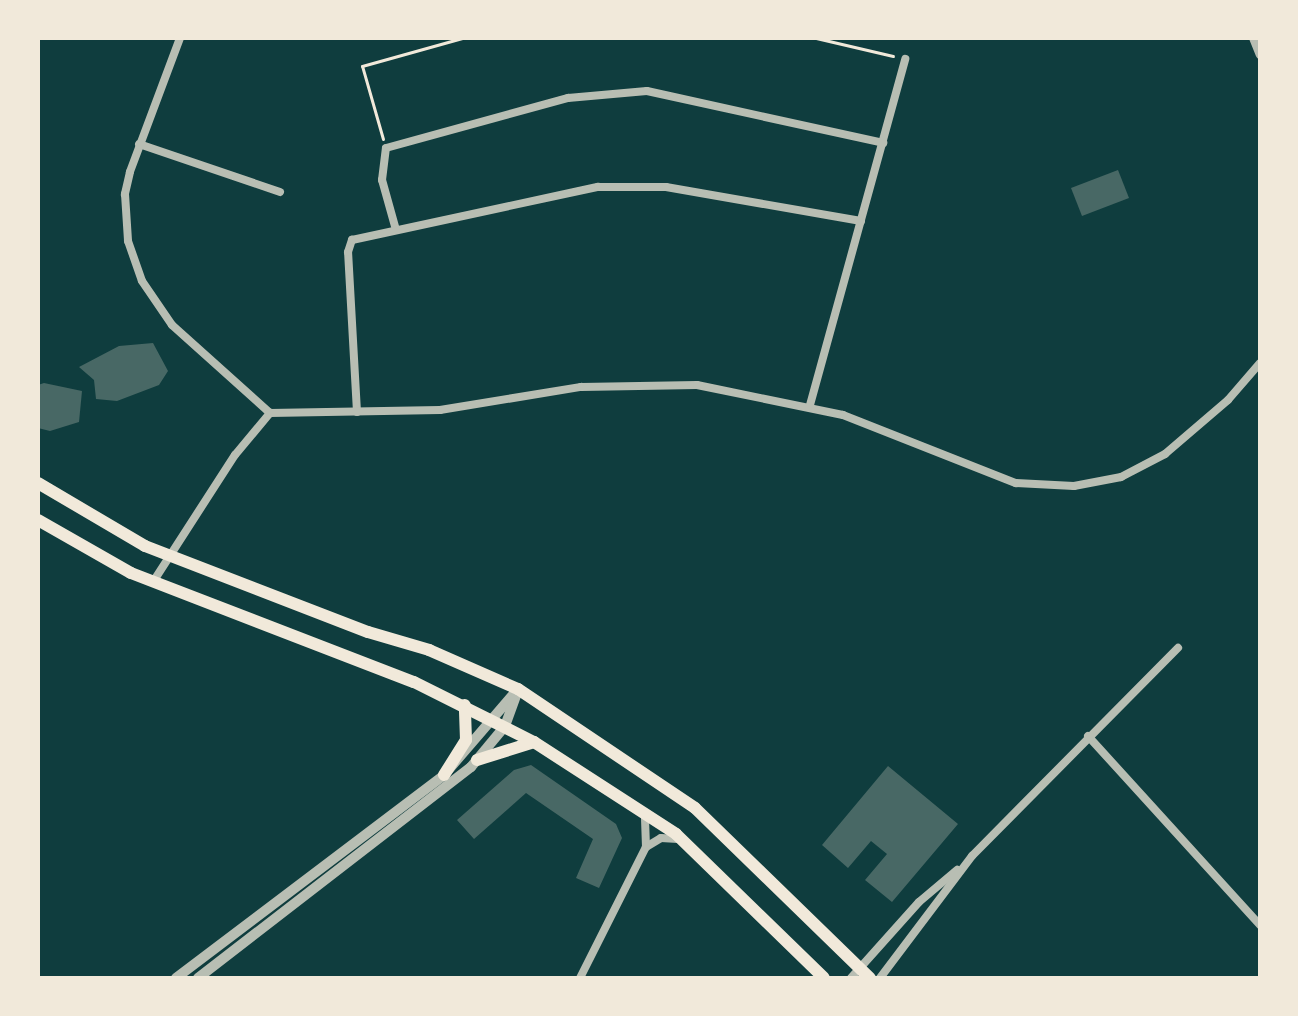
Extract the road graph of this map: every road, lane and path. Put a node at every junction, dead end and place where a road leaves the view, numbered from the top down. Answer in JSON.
{"nodes":[{"id":1,"x":180,"y":38,"type":"edge"},
{"id":2,"x":462,"y":38,"type":"edge"},
{"id":3,"x":816,"y":38,"type":"edge"},
{"id":4,"x":1253,"y":38,"type":"edge"},
{"id":5,"x":1260,"y":55,"type":"edge"},
{"id":6,"x":905,"y":59,"type":"joint"},
{"id":7,"x":883,"y":143,"type":"junction"},
{"id":8,"x":139,"y":144,"type":"junction"},
{"id":9,"x":386,"y":148,"type":"junction"},
{"id":10,"x":280,"y":192,"type":"dead end"},
{"id":11,"x":861,"y":221,"type":"junction"},
{"id":12,"x":396,"y":230,"type":"junction"},
{"id":13,"x":1260,"y":363,"type":"edge"},
{"id":14,"x":810,"y":405,"type":"junction"},
{"id":15,"x":357,"y":412,"type":"junction"},
{"id":16,"x":270,"y":413,"type":"junction"},
{"id":17,"x":38,"y":483,"type":"edge"},
{"id":18,"x":38,"y":520,"type":"edge"},
{"id":19,"x":169,"y":556,"type":"junction"},
{"id":20,"x":153,"y":582,"type":"junction"},
{"id":21,"x":1178,"y":648,"type":"dead end"},
{"id":22,"x":518,"y":689,"type":"junction"},
{"id":23,"x":465,"y":705,"type":"junction"},
{"id":24,"x":489,"y":718,"type":"junction"},
{"id":25,"x":505,"y":726,"type":"junction"},
{"id":26,"x":1088,"y":736,"type":"junction"},
{"id":27,"x":534,"y":742,"type":"junction"},
{"id":28,"x":477,"y":760,"type":"junction"},
{"id":29,"x":444,"y":775,"type":"junction"},
{"id":30,"x":641,"y":806,"type":"junction"},
{"id":31,"x":685,"y":841,"type":"junction"},
{"id":32,"x":646,"y":847,"type":"junction"},
{"id":33,"x":972,"y":856,"type":"junction"},
{"id":34,"x":1260,"y":925,"type":"edge"},
{"id":35,"x":859,"y":967,"type":"junction"},
{"id":36,"x":176,"y":978,"type":"edge"},
{"id":37,"x":198,"y":978,"type":"edge"},
{"id":38,"x":580,"y":978,"type":"edge"},
{"id":39,"x":824,"y":978,"type":"edge"},
{"id":40,"x":851,"y":978,"type":"edge"},
{"id":41,"x":870,"y":978,"type":"edge"},
{"id":42,"x":880,"y":978,"type":"edge"}],
"edges":[{"from":1,"to":8,"type":"street"},
{"from":2,"to":9,"type":"path"},
{"from":3,"to":6,"type":"path"},
{"from":4,"to":5,"type":"street"},
{"from":6,"to":7,"type":"street"},
{"from":7,"to":9,"type":"street"},
{"from":7,"to":11,"type":"street"},
{"from":8,"to":10,"type":"street"},
{"from":8,"to":16,"type":"street"},
{"from":9,"to":12,"type":"street"},
{"from":11,"to":12,"type":"street"},
{"from":11,"to":14,"type":"street"},
{"from":12,"to":15,"type":"street"},
{"from":13,"to":14,"type":"street"},
{"from":14,"to":15,"type":"street"},
{"from":15,"to":16,"type":"street"},
{"from":16,"to":19,"type":"street"},
{"from":17,"to":19,"type":"main road"},
{"from":18,"to":20,"type":"main road"},
{"from":19,"to":20,"type":"street"},
{"from":19,"to":22,"type":"main road"},
{"from":20,"to":23,"type":"main road"},
{"from":21,"to":26,"type":"street"},
{"from":22,"to":24,"type":"street"},
{"from":22,"to":25,"type":"street"},
{"from":22,"to":35,"type":"main road"},
{"from":23,"to":24,"type":"main road"},
{"from":23,"to":29,"type":"main road"},
{"from":24,"to":25,"type":"main road"},
{"from":24,"to":29,"type":"street"},
{"from":25,"to":27,"type":"main road"},
{"from":25,"to":28,"type":"street"},
{"from":26,"to":33,"type":"street"},
{"from":26,"to":34,"type":"street"},
{"from":27,"to":28,"type":"main road"},
{"from":27,"to":30,"type":"main road"},
{"from":28,"to":37,"type":"street"},
{"from":29,"to":36,"type":"street"},
{"from":30,"to":31,"type":"main road"},
{"from":30,"to":32,"type":"street"},
{"from":31,"to":32,"type":"street"},
{"from":31,"to":39,"type":"main road"},
{"from":32,"to":38,"type":"street"},
{"from":33,"to":35,"type":"street"},
{"from":33,"to":42,"type":"street"},
{"from":35,"to":40,"type":"street"},
{"from":35,"to":41,"type":"main road"}]}
